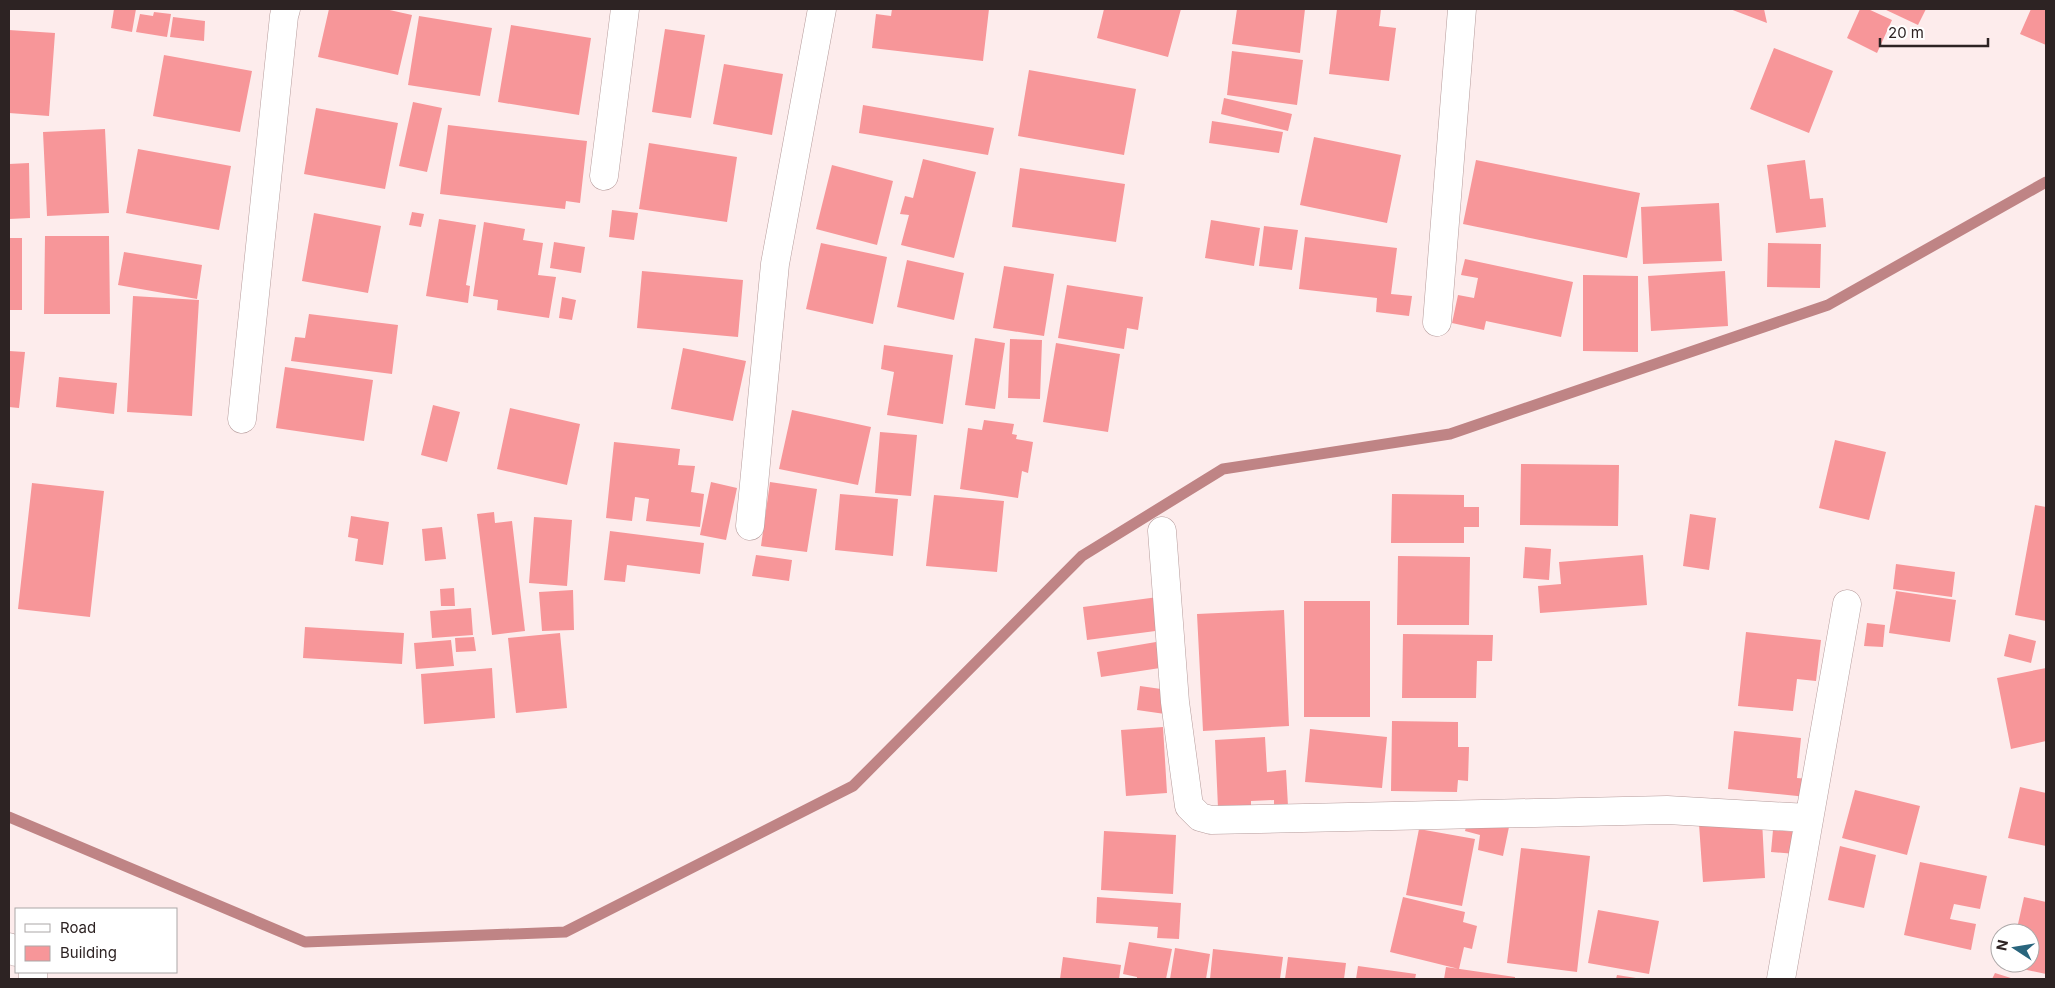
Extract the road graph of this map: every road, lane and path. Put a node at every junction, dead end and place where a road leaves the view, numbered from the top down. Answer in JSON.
{"nodes":[{"id":1,"x":286,"y":9,"type":"edge"},
{"id":2,"x":625,"y":9,"type":"edge"},
{"id":3,"x":822,"y":9,"type":"edge"},
{"id":4,"x":1462,"y":9,"type":"edge"},
{"id":5,"x":604,"y":176,"type":"dead end"},
{"id":6,"x":1437,"y":322,"type":"dead end"},
{"id":7,"x":242,"y":419,"type":"dead end"},
{"id":8,"x":750,"y":526,"type":"dead end"},
{"id":9,"x":1162,"y":531,"type":"dead end"},
{"id":10,"x":1847,"y":604,"type":"dead end"},
{"id":11,"x":1808,"y":818,"type":"junction"},
{"id":12,"x":1781,"y":979,"type":"edge"}],
"edges":[{"from":1,"to":7,"type":"street"},
{"from":2,"to":5,"type":"street"},
{"from":3,"to":8,"type":"street"},
{"from":4,"to":6,"type":"street"},
{"from":9,"to":11,"type":"street"},
{"from":10,"to":11,"type":"street"},
{"from":11,"to":12,"type":"street"}]}
